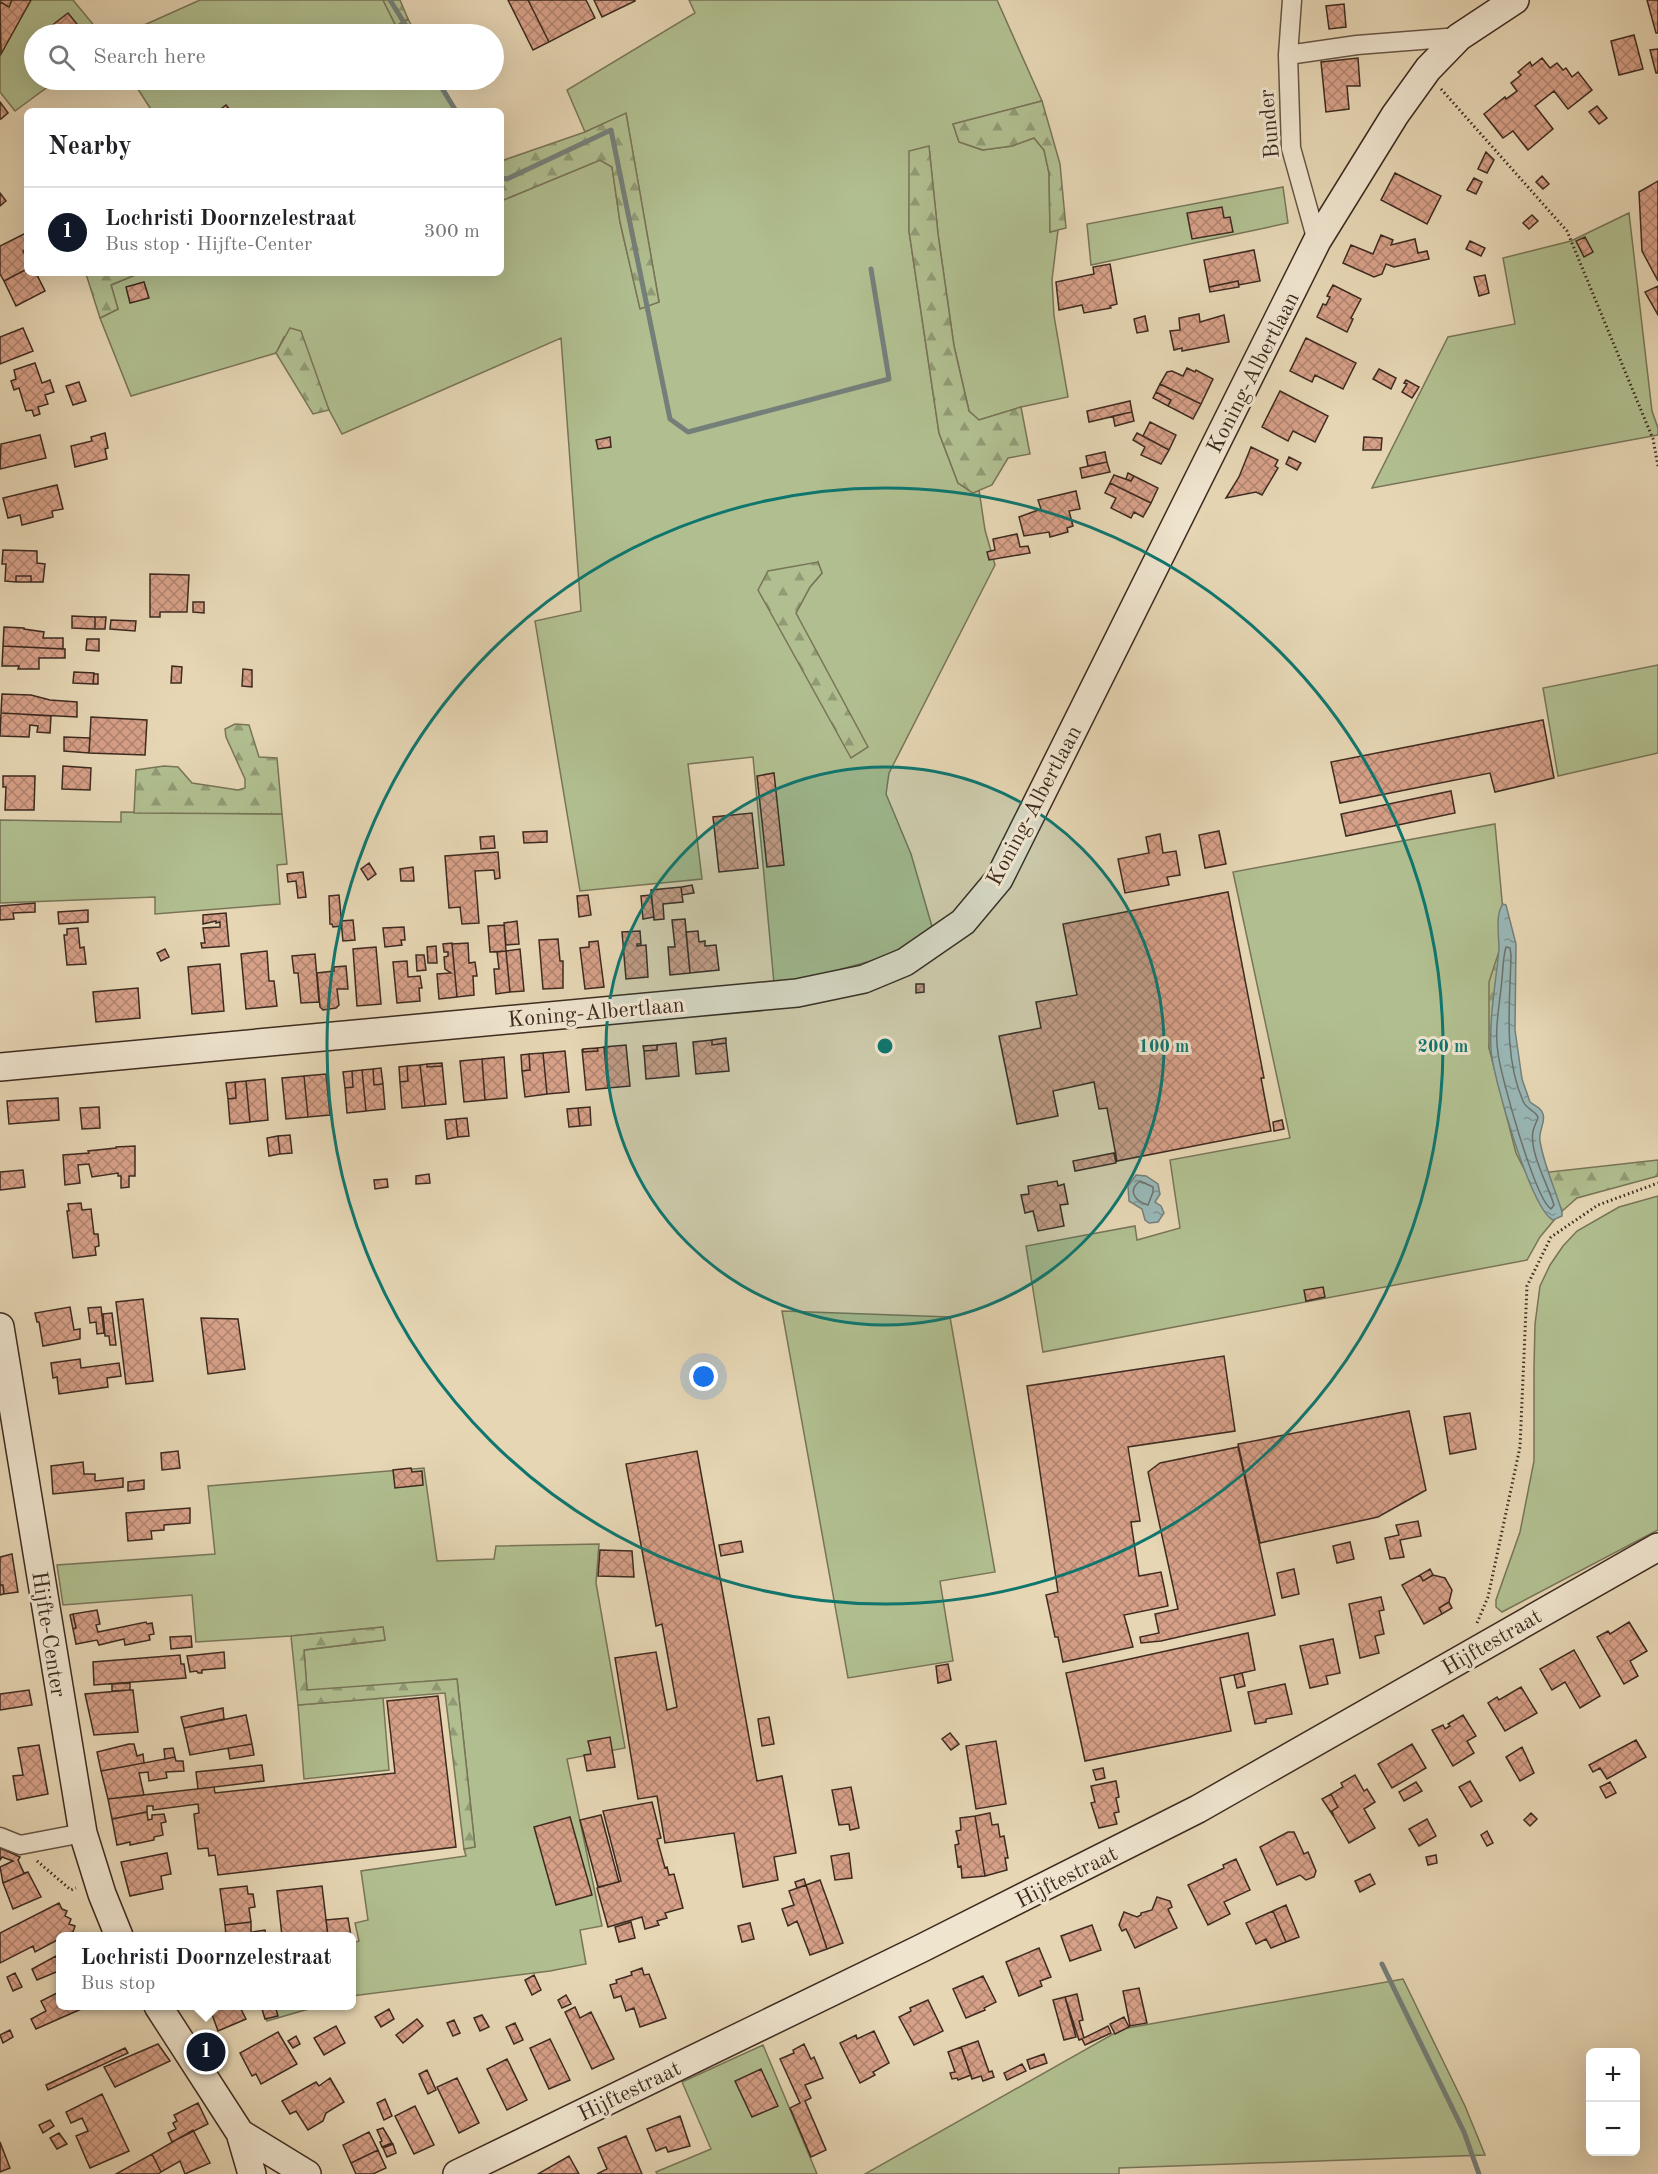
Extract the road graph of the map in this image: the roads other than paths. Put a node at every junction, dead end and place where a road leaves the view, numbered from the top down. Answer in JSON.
{"nodes":[{"id":1,"x":1292,"y":0,"type":"edge"},
{"id":2,"x":1515,"y":0,"type":"edge"},
{"id":3,"x":1459,"y":37,"type":"junction"},
{"id":4,"x":1288,"y":55,"type":"junction"},
{"id":5,"x":1317,"y":241,"type":"junction"},
{"id":6,"x":0,"y":1067,"type":"edge"},
{"id":7,"x":0,"y":1327,"type":"edge"},
{"id":8,"x":1658,"y":1547,"type":"edge"},
{"id":9,"x":83,"y":1833,"type":"junction"},
{"id":10,"x":0,"y":1837,"type":"edge"},
{"id":11,"x":117,"y":1932,"type":"edge"},
{"id":12,"x":161,"y":2010,"type":"edge"},
{"id":13,"x":240,"y":2133,"type":"junction"},
{"id":14,"x":252,"y":2174,"type":"edge"},
{"id":15,"x":307,"y":2174,"type":"edge"},
{"id":16,"x":457,"y":2174,"type":"edge"}],
"edges":[{"from":1,"to":4,"type":"street","name":"Bunder"},
{"from":2,"to":3,"type":"street","name":"Koning-Albertlaan"},
{"from":3,"to":4,"type":"street"},
{"from":3,"to":5,"type":"street","name":"Koning-Albertlaan"},
{"from":4,"to":5,"type":"street","name":"Bunder"},
{"from":5,"to":6,"type":"street","name":"Koning-Albertlaan"},
{"from":7,"to":9,"type":"street","name":"Hijfte-Center"},
{"from":8,"to":16,"type":"street","name":"Hijftestraat"},
{"from":9,"to":10,"type":"street"},
{"from":9,"to":11,"type":"street","name":"Hijfte-Center"},
{"from":12,"to":13,"type":"street"},
{"from":13,"to":14,"type":"street"},
{"from":13,"to":15,"type":"street"}]}
